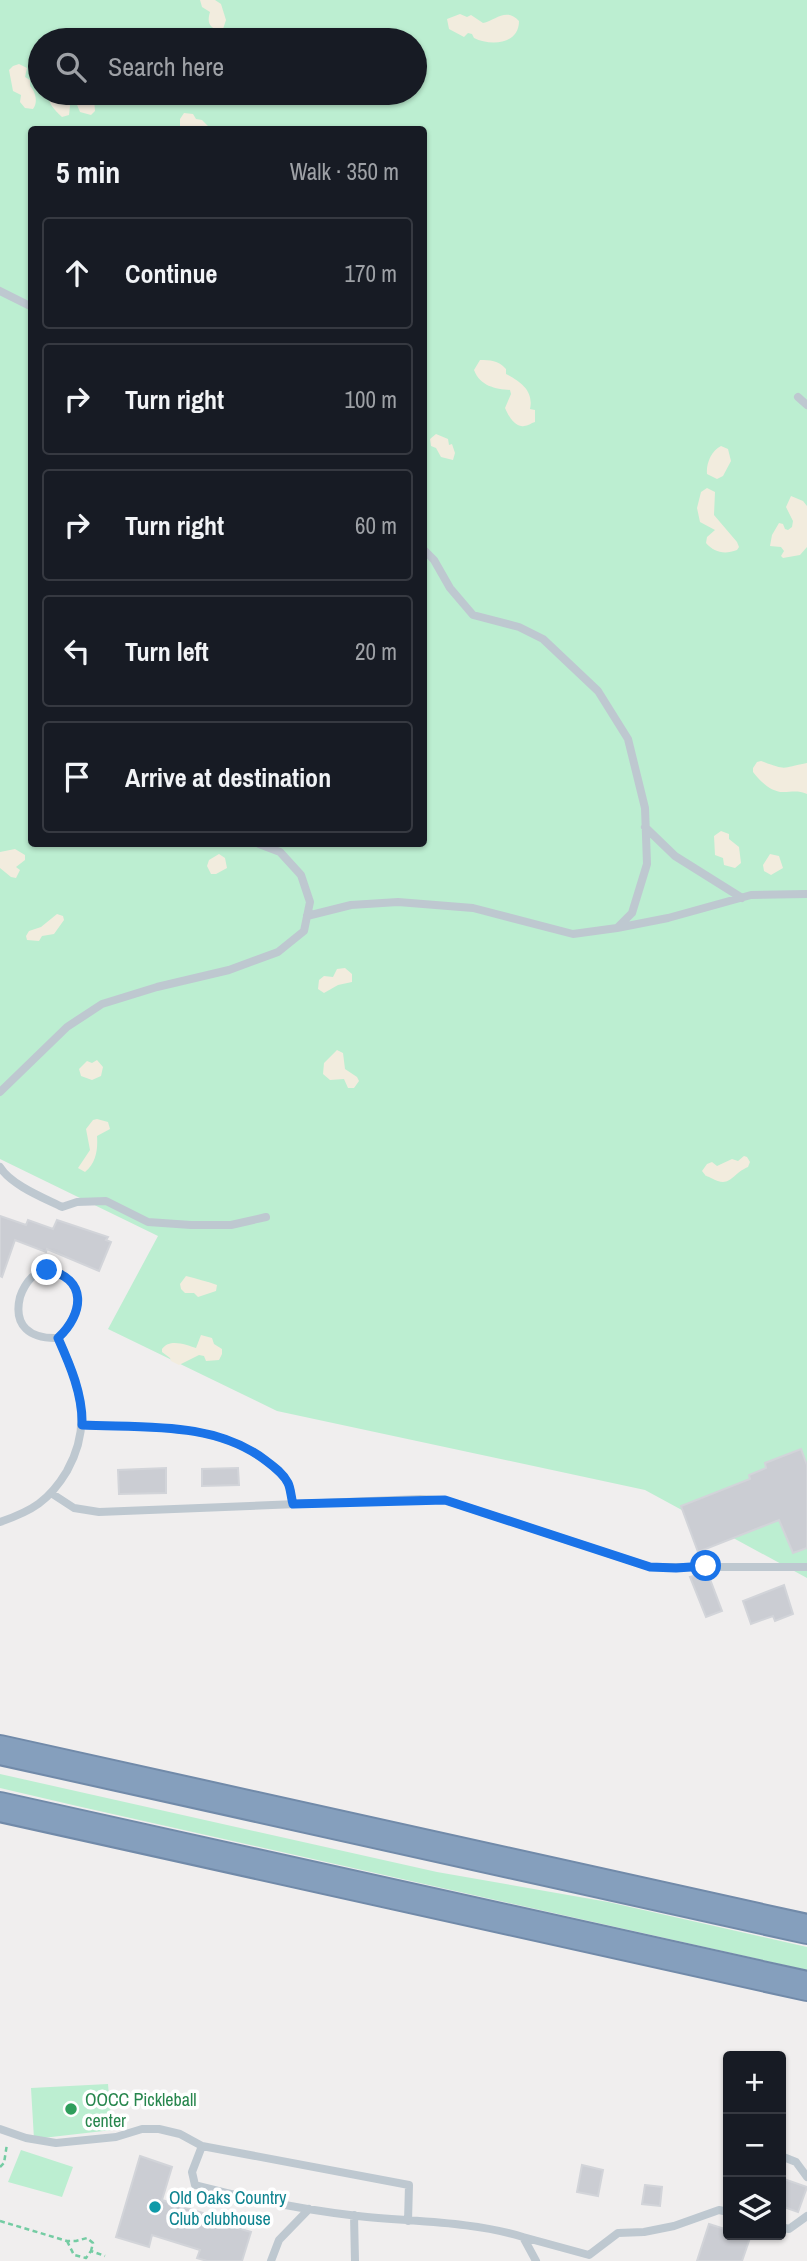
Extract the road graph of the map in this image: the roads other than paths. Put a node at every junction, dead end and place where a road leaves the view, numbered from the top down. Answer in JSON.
{"nodes":[{"id":1,"x":0,"y":291,"type":"edge"},
{"id":2,"x":28,"y":305,"type":"edge"},
{"id":3,"x":798,"y":397,"type":"dead end"},
{"id":4,"x":807,"y":405,"type":"edge"},
{"id":5,"x":427,"y":553,"type":"edge"},
{"id":6,"x":645,"y":827,"type":"junction"},
{"id":7,"x":268,"y":847,"type":"edge"},
{"id":8,"x":807,"y":894,"type":"edge"},
{"id":9,"x":742,"y":898,"type":"junction"},
{"id":10,"x":307,"y":916,"type":"junction"},
{"id":11,"x":617,"y":928,"type":"junction"},
{"id":12,"x":0,"y":1092,"type":"edge"},
{"id":13,"x":0,"y":1167,"type":"edge"},
{"id":14,"x":266,"y":1217,"type":"dead end"},
{"id":15,"x":58,"y":1338,"type":"junction"},
{"id":16,"x":82,"y":1425,"type":"junction"},
{"id":17,"x":51,"y":1493,"type":"junction"},
{"id":18,"x":293,"y":1504,"type":"junction"},
{"id":19,"x":0,"y":1522,"type":"edge"},
{"id":20,"x":807,"y":1567,"type":"edge"},
{"id":21,"x":0,"y":1750,"type":"edge"},
{"id":22,"x":0,"y":1807,"type":"edge"},
{"id":23,"x":807,"y":1929,"type":"edge"},
{"id":24,"x":807,"y":1986,"type":"edge"},
{"id":25,"x":0,"y":2129,"type":"edge"},
{"id":26,"x":202,"y":2146,"type":"junction"},
{"id":27,"x":786,"y":2158,"type":"edge"},
{"id":28,"x":807,"y":2176,"type":"edge"},
{"id":29,"x":309,"y":2209,"type":"junction"},
{"id":30,"x":723,"y":2211,"type":"edge"},
{"id":31,"x":354,"y":2215,"type":"junction"},
{"id":32,"x":807,"y":2216,"type":"edge"},
{"id":33,"x":408,"y":2221,"type":"junction"},
{"id":34,"x":786,"y":2229,"type":"edge"},
{"id":35,"x":523,"y":2237,"type":"junction"},
{"id":36,"x":271,"y":2261,"type":"edge"},
{"id":37,"x":355,"y":2261,"type":"edge"},
{"id":38,"x":536,"y":2261,"type":"edge"}],
"edges":[{"from":1,"to":2,"type":"lane"},
{"from":3,"to":4,"type":"lane"},
{"from":5,"to":6,"type":"lane"},
{"from":6,"to":9,"type":"lane"},
{"from":6,"to":11,"type":"lane"},
{"from":7,"to":10,"type":"lane"},
{"from":8,"to":9,"type":"lane"},
{"from":9,"to":11,"type":"lane"},
{"from":10,"to":11,"type":"lane"},
{"from":10,"to":12,"type":"lane"},
{"from":13,"to":14,"type":"lane"},
{"from":15,"to":15,"type":"lane"},
{"from":15,"to":16,"type":"lane"},
{"from":16,"to":17,"type":"lane"},
{"from":16,"to":18,"type":"lane"},
{"from":17,"to":18,"type":"lane"},
{"from":17,"to":19,"type":"lane"},
{"from":18,"to":20,"type":"lane"},
{"from":21,"to":23,"type":"highway"},
{"from":22,"to":24,"type":"highway"},
{"from":25,"to":26,"type":"lane"},
{"from":26,"to":29,"type":"lane"},
{"from":26,"to":33,"type":"lane"},
{"from":27,"to":28,"type":"lane"},
{"from":29,"to":31,"type":"lane"},
{"from":29,"to":36,"type":"lane"},
{"from":30,"to":35,"type":"lane"},
{"from":31,"to":33,"type":"lane"},
{"from":31,"to":37,"type":"lane"},
{"from":32,"to":34,"type":"lane"},
{"from":33,"to":35,"type":"lane"},
{"from":35,"to":38,"type":"lane"}]}
